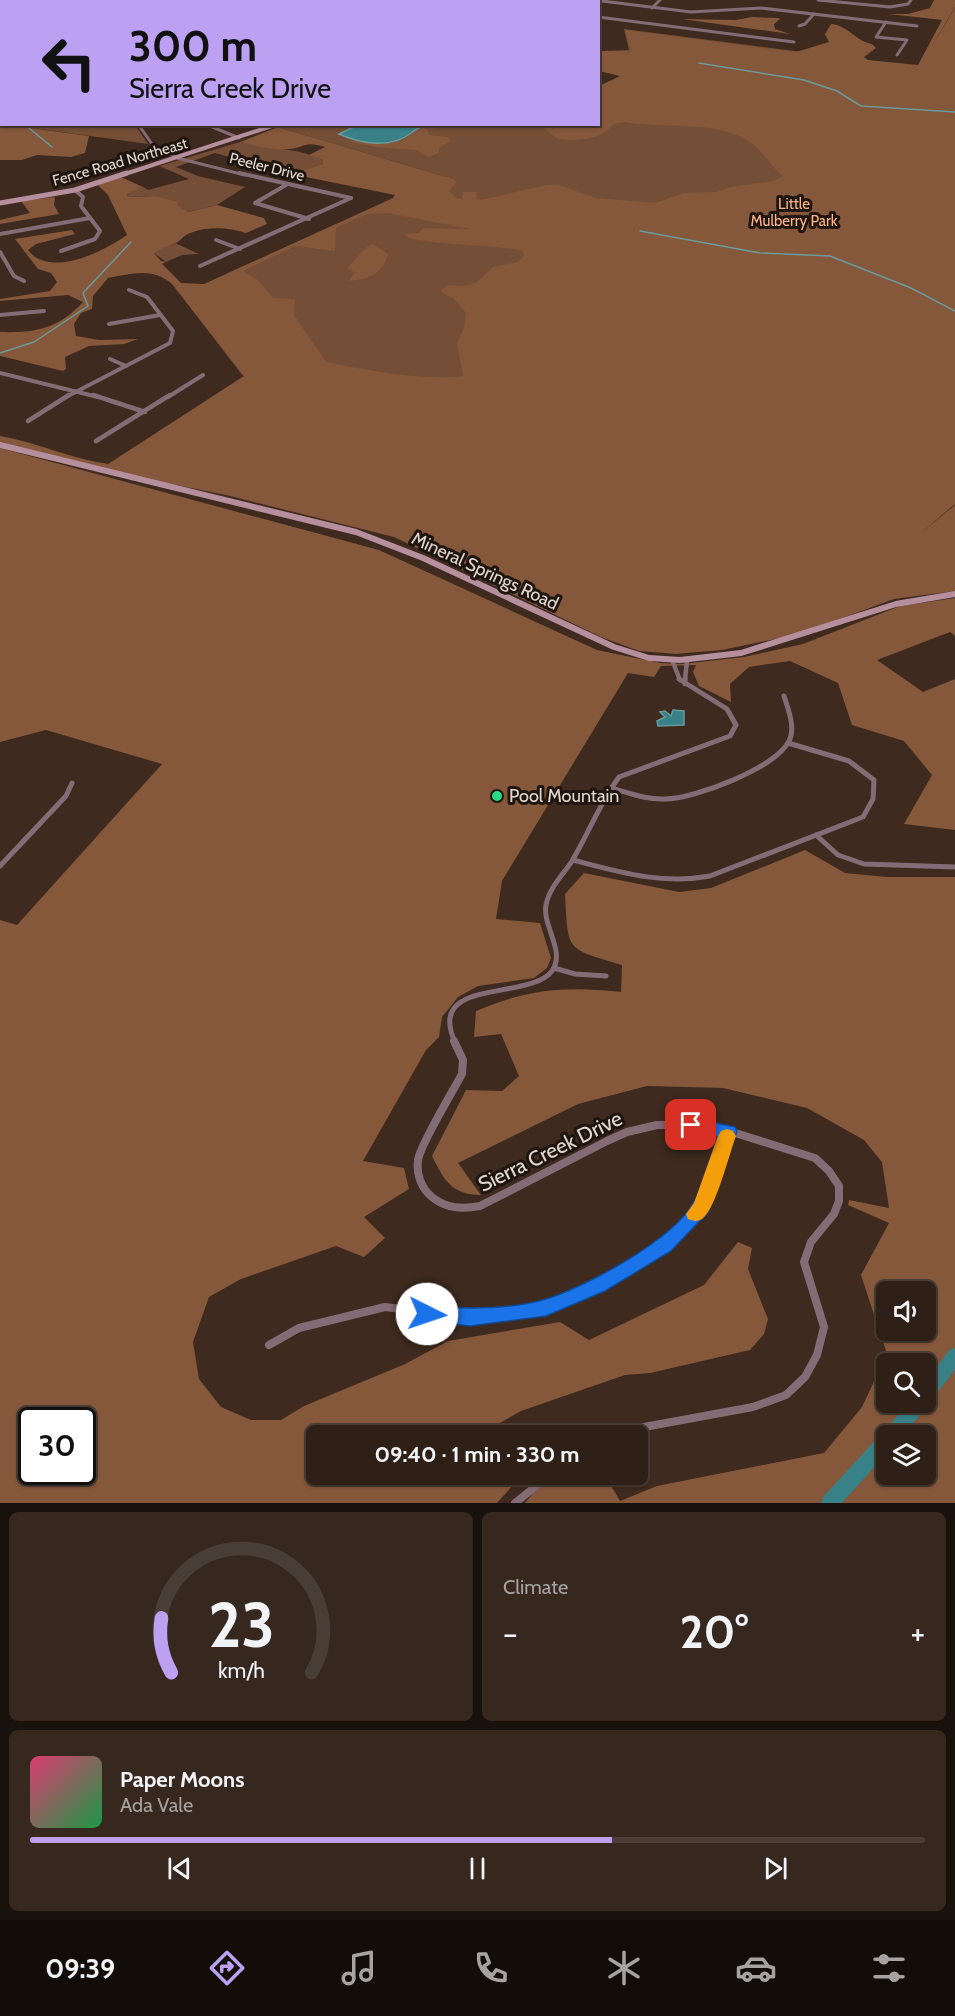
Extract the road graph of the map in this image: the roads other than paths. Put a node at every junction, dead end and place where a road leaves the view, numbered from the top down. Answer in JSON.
{"nodes":[{"id":1,"x":660,"y":0,"type":"edge"},
{"id":2,"x":818,"y":0,"type":"edge"},
{"id":3,"x":911,"y":0,"type":"edge"},
{"id":4,"x":600,"y":1,"type":"edge"},
{"id":5,"x":848,"y":3,"type":"junction"},
{"id":6,"x":652,"y":8,"type":"junction"},
{"id":7,"x":814,"y":14,"type":"junction"},
{"id":8,"x":838,"y":16,"type":"junction"},
{"id":9,"x":600,"y":17,"type":"edge"},
{"id":10,"x":886,"y":22,"type":"junction"},
{"id":11,"x":799,"y":26,"type":"dead end"},
{"id":12,"x":917,"y":26,"type":"dead end"},
{"id":13,"x":794,"y":42,"type":"dead end"},
{"id":14,"x":897,"y":55,"type":"dead end"},
{"id":15,"x":139,"y":126,"type":"edge"},
{"id":16,"x":210,"y":126,"type":"edge"},
{"id":17,"x":273,"y":126,"type":"edge"},
{"id":18,"x":241,"y":138,"type":"junction"},
{"id":19,"x":177,"y":158,"type":"junction"},
{"id":20,"x":286,"y":185,"type":"junction"},
{"id":21,"x":75,"y":190,"type":"junction"},
{"id":22,"x":0,"y":203,"type":"edge"},
{"id":23,"x":90,"y":218,"type":"junction"},
{"id":24,"x":309,"y":219,"type":"junction"},
{"id":25,"x":0,"y":234,"type":"edge"},
{"id":26,"x":216,"y":240,"type":"dead end"},
{"id":27,"x":240,"y":249,"type":"junction"},
{"id":28,"x":61,"y":251,"type":"dead end"},
{"id":29,"x":0,"y":252,"type":"edge"},
{"id":30,"x":200,"y":266,"type":"dead end"},
{"id":31,"x":24,"y":282,"type":"dead end"},
{"id":32,"x":129,"y":290,"type":"dead end"},
{"id":33,"x":44,"y":311,"type":"dead end"},
{"id":34,"x":0,"y":315,"type":"edge"},
{"id":35,"x":160,"y":315,"type":"junction"},
{"id":36,"x":109,"y":324,"type":"dead end"},
{"id":37,"x":110,"y":359,"type":"dead end"},
{"id":38,"x":126,"y":366,"type":"junction"},
{"id":39,"x":0,"y":373,"type":"edge"},
{"id":40,"x":203,"y":375,"type":"dead end"},
{"id":41,"x":77,"y":390,"type":"junction"},
{"id":42,"x":145,"y":412,"type":"junction"},
{"id":43,"x":28,"y":421,"type":"dead end"},
{"id":44,"x":96,"y":441,"type":"dead end"},
{"id":45,"x":0,"y":445,"type":"edge"},
{"id":46,"x":955,"y":594,"type":"edge"},
{"id":47,"x":672,"y":660,"type":"junction"},
{"id":48,"x":687,"y":660,"type":"junction"},
{"id":49,"x":685,"y":684,"type":"junction"},
{"id":50,"x":784,"y":696,"type":"dead end"},
{"id":51,"x":788,"y":744,"type":"junction"},
{"id":52,"x":72,"y":783,"type":"dead end"},
{"id":53,"x":611,"y":788,"type":"junction"},
{"id":54,"x":816,"y":836,"type":"junction"},
{"id":55,"x":573,"y":860,"type":"junction"},
{"id":56,"x":0,"y":866,"type":"edge"},
{"id":57,"x":955,"y":867,"type":"edge"},
{"id":58,"x":554,"y":968,"type":"junction"},
{"id":59,"x":606,"y":976,"type":"dead end"},
{"id":60,"x":729,"y":1131,"type":"junction"},
{"id":61,"x":269,"y":1345,"type":"dead end"},
{"id":62,"x":648,"y":1426,"type":"edge"},
{"id":63,"x":537,"y":1485,"type":"edge"},
{"id":64,"x":515,"y":1503,"type":"edge"}],
"edges":[{"from":1,"to":6,"type":"street"},
{"from":2,"to":5,"type":"street"},
{"from":3,"to":5,"type":"street"},
{"from":4,"to":6,"type":"street"},
{"from":5,"to":8,"type":"street"},
{"from":6,"to":7,"type":"street"},
{"from":7,"to":8,"type":"street"},
{"from":7,"to":11,"type":"street"},
{"from":8,"to":10,"type":"street"},
{"from":9,"to":13,"type":"street"},
{"from":10,"to":12,"type":"street"},
{"from":10,"to":14,"type":"street"},
{"from":15,"to":19,"type":"street","name":"Peeler Drive"},
{"from":16,"to":18,"type":"street"},
{"from":17,"to":18,"type":"street","name":"Fence Road Northeast"},
{"from":18,"to":19,"type":"street","name":"Fence Road Northeast"},
{"from":19,"to":20,"type":"street","name":"Peeler Drive"},
{"from":19,"to":21,"type":"street","name":"Fence Road Northeast"},
{"from":20,"to":24,"type":"street"},
{"from":20,"to":24,"type":"street","name":"Peeler Drive"},
{"from":21,"to":22,"type":"street","name":"Fence Road Northeast"},
{"from":21,"to":23,"type":"street"},
{"from":23,"to":25,"type":"street"},
{"from":23,"to":28,"type":"street"},
{"from":24,"to":27,"type":"street"},
{"from":26,"to":27,"type":"street"},
{"from":27,"to":30,"type":"street"},
{"from":29,"to":31,"type":"street"},
{"from":32,"to":35,"type":"street"},
{"from":33,"to":34,"type":"street"},
{"from":35,"to":36,"type":"street"},
{"from":35,"to":38,"type":"street"},
{"from":37,"to":38,"type":"street"},
{"from":38,"to":41,"type":"street"},
{"from":39,"to":41,"type":"street"},
{"from":40,"to":42,"type":"street"},
{"from":41,"to":42,"type":"street"},
{"from":41,"to":43,"type":"street"},
{"from":42,"to":44,"type":"street"},
{"from":45,"to":47,"type":"street","name":"Mineral Springs Road"},
{"from":46,"to":48,"type":"street","name":"Mineral Springs Road"},
{"from":47,"to":48,"type":"street","name":"Mineral Springs Road"},
{"from":47,"to":49,"type":"street"},
{"from":48,"to":49,"type":"street"},
{"from":49,"to":53,"type":"street"},
{"from":50,"to":51,"type":"street"},
{"from":51,"to":53,"type":"street"},
{"from":51,"to":54,"type":"street"},
{"from":52,"to":56,"type":"street"},
{"from":53,"to":55,"type":"street"},
{"from":54,"to":55,"type":"street"},
{"from":54,"to":57,"type":"street"},
{"from":55,"to":58,"type":"street"},
{"from":58,"to":59,"type":"street"},
{"from":58,"to":60,"type":"street","name":"Sierra Creek Drive"},
{"from":60,"to":61,"type":"street"},
{"from":60,"to":62,"type":"street","name":"Sierra Creek Drive"},
{"from":63,"to":64,"type":"street"}]}
